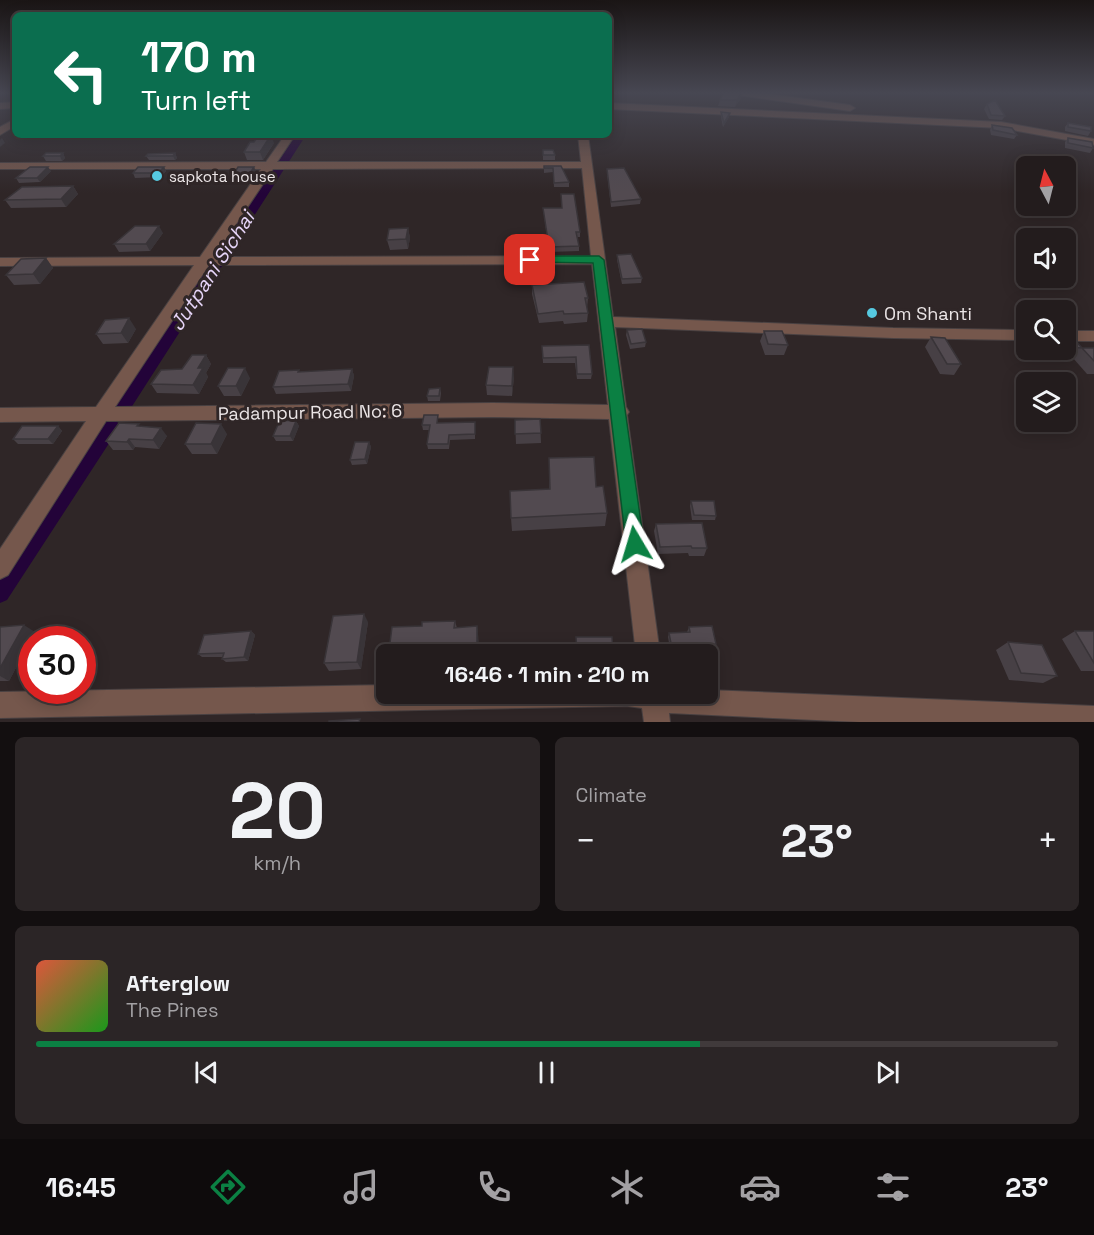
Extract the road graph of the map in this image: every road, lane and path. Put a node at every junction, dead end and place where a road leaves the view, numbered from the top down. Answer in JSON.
{"nodes":[{"id":1,"x":1005,"y":126,"type":"edge"},
{"id":2,"x":288,"y":138,"type":"edge"},
{"id":3,"x":584,"y":138,"type":"edge"},
{"id":4,"x":1094,"y":142,"type":"edge"},
{"id":5,"x":588,"y":165,"type":"junction"},
{"id":6,"x":0,"y":166,"type":"edge"},
{"id":7,"x":270,"y":166,"type":"junction"},
{"id":8,"x":599,"y":260,"type":"junction"},
{"id":9,"x":206,"y":261,"type":"junction"},
{"id":10,"x":0,"y":262,"type":"edge"},
{"id":11,"x":606,"y":322,"type":"junction"},
{"id":12,"x":1016,"y":335,"type":"edge"},
{"id":13,"x":1076,"y":336,"type":"edge"},
{"id":14,"x":1094,"y":336,"type":"edge"},
{"id":15,"x":620,"y":412,"type":"junction"},
{"id":16,"x":0,"y":415,"type":"edge"},
{"id":17,"x":100,"y":415,"type":"junction"},
{"id":18,"x":0,"y":568,"type":"edge"},
{"id":19,"x":647,"y":644,"type":"edge"},
{"id":20,"x":376,"y":698,"type":"edge"},
{"id":21,"x":718,"y":703,"type":"edge"},
{"id":22,"x":0,"y":705,"type":"edge"},
{"id":23,"x":1094,"y":719,"type":"edge"}],
"edges":[{"from":1,"to":4,"type":"street"},
{"from":2,"to":7,"type":"street"},
{"from":3,"to":5,"type":"street"},
{"from":5,"to":7,"type":"street"},
{"from":5,"to":8,"type":"street"},
{"from":6,"to":7,"type":"street"},
{"from":7,"to":9,"type":"street"},
{"from":8,"to":9,"type":"street"},
{"from":8,"to":11,"type":"street"},
{"from":9,"to":10,"type":"street"},
{"from":9,"to":17,"type":"street"},
{"from":11,"to":12,"type":"street"},
{"from":11,"to":15,"type":"street"},
{"from":13,"to":14,"type":"street"},
{"from":15,"to":17,"type":"street","name":"Padampur Road No: 6"},
{"from":15,"to":19,"type":"street"},
{"from":16,"to":17,"type":"street","name":"Padampur Road No: 6"},
{"from":17,"to":18,"type":"street"},
{"from":20,"to":22,"type":"street"},
{"from":21,"to":23,"type":"street"}]}
